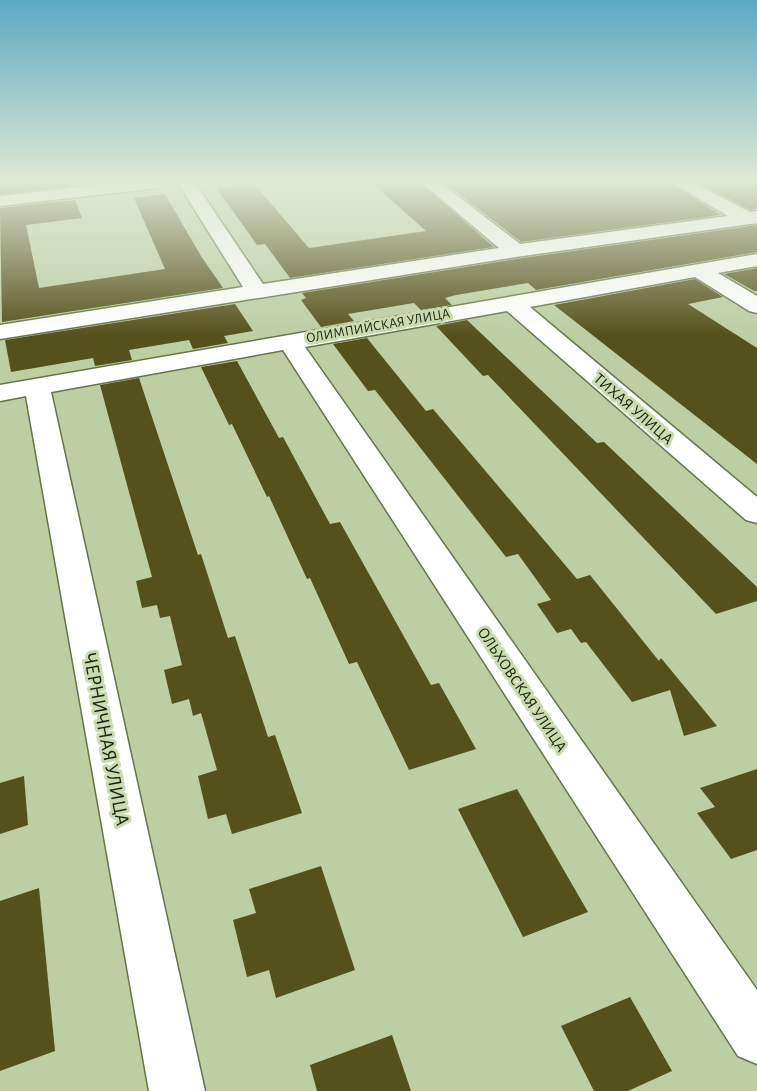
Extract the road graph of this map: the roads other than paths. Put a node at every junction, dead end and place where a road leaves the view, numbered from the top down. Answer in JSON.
{"nodes":[{"id":1,"x":219,"y":234,"type":"edge"},
{"id":2,"x":494,"y":234,"type":"edge"},
{"id":3,"x":638,"y":234,"type":"edge"},
{"id":4,"x":516,"y":251,"type":"junction"},
{"id":5,"x":757,"y":260,"type":"edge"},
{"id":6,"x":698,"y":270,"type":"junction"},
{"id":7,"x":257,"y":292,"type":"junction"},
{"id":8,"x":511,"y":302,"type":"junction"},
{"id":9,"x":757,"y":306,"type":"edge"},
{"id":10,"x":0,"y":332,"type":"edge"},
{"id":11,"x":289,"y":341,"type":"junction"},
{"id":12,"x":18,"y":390,"type":"edge"},
{"id":13,"x":757,"y":513,"type":"edge"},
{"id":14,"x":757,"y":1037,"type":"edge"},
{"id":15,"x":177,"y":1091,"type":"edge"}],
"edges":[{"from":1,"to":7,"type":"street"},
{"from":2,"to":4,"type":"street"},
{"from":3,"to":4,"type":"street"},
{"from":4,"to":7,"type":"street"},
{"from":5,"to":6,"type":"street","name":"ОЛИМПИЙСКАЯ УЛИЦА"},
{"from":6,"to":8,"type":"street","name":"ОЛИМПИЙСКАЯ УЛИЦА"},
{"from":6,"to":9,"type":"street"},
{"from":7,"to":10,"type":"street"},
{"from":8,"to":11,"type":"street","name":"ОЛИМПИЙСКАЯ УЛИЦА"},
{"from":8,"to":13,"type":"street","name":"ТИХАЯ УЛИЦА"},
{"from":11,"to":12,"type":"street","name":"ОЛИМПИЙСКАЯ УЛИЦА"},
{"from":11,"to":14,"type":"street","name":"ОЛЬХОВСКАЯ УЛИЦА"},
{"from":12,"to":15,"type":"street","name":"ЧЕРНИЧНАЯ УЛИЦА"}]}
